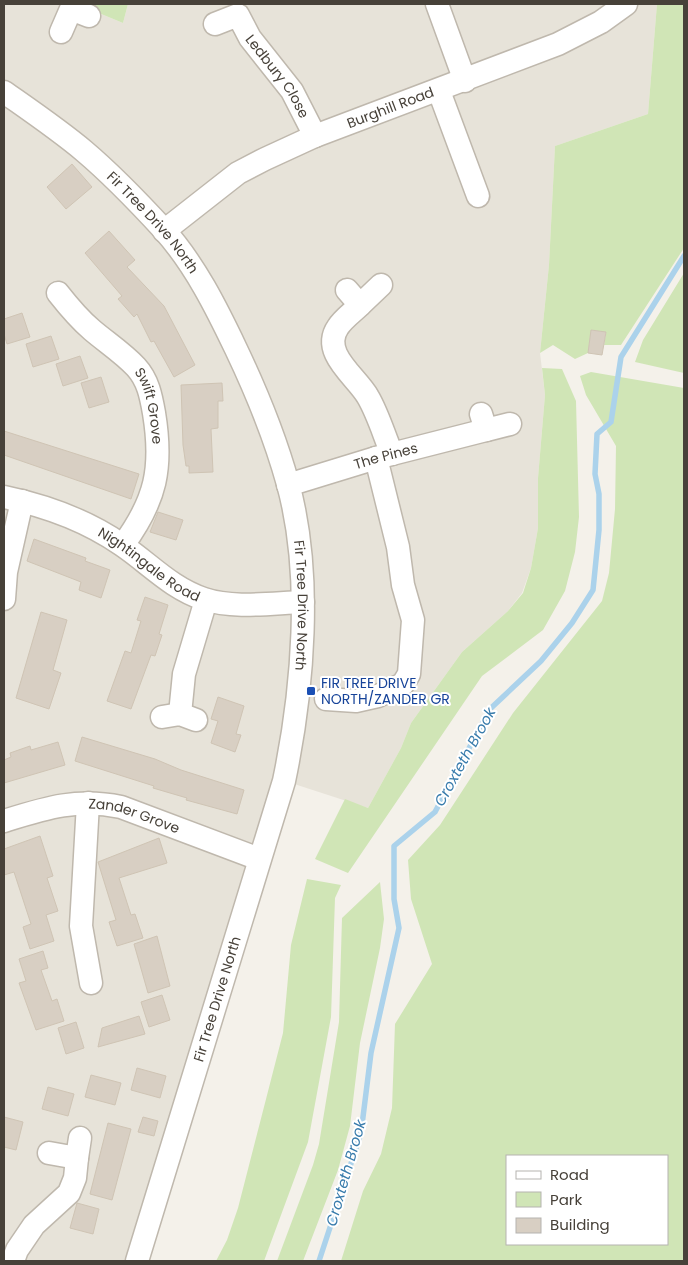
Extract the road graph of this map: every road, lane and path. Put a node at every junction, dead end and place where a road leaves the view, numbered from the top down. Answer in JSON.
{"nodes":[{"id":1,"x":437,"y":4,"type":"edge"},
{"id":2,"x":626,"y":4,"type":"edge"},
{"id":3,"x":74,"y":9,"type":"edge"},
{"id":4,"x":237,"y":10,"type":"edge"},
{"id":5,"x":215,"y":24,"type":"dead end"},
{"id":6,"x":61,"y":32,"type":"dead end"},
{"id":7,"x":465,"y":81,"type":"junction"},
{"id":8,"x":439,"y":91,"type":"junction"},
{"id":9,"x":8,"y":101,"type":"edge"},
{"id":10,"x":315,"y":136,"type":"junction"},
{"id":11,"x":479,"y":195,"type":"dead end"},
{"id":12,"x":164,"y":231,"type":"junction"},
{"id":13,"x":381,"y":285,"type":"dead end"},
{"id":14,"x":56,"y":292,"type":"dead end"},
{"id":15,"x":510,"y":424,"type":"dead end"},
{"id":16,"x":384,"y":456,"type":"junction"},
{"id":17,"x":288,"y":485,"type":"junction"},
{"id":18,"x":13,"y":499,"type":"edge"},
{"id":19,"x":123,"y":545,"type":"junction"},
{"id":20,"x":4,"y":599,"type":"edge"},
{"id":21,"x":206,"y":600,"type":"junction"},
{"id":22,"x":303,"y":602,"type":"junction"},
{"id":23,"x":326,"y":699,"type":"dead end"},
{"id":24,"x":179,"y":717,"type":"dead end"},
{"id":25,"x":88,"y":803,"type":"junction"},
{"id":26,"x":4,"y":822,"type":"edge"},
{"id":27,"x":259,"y":859,"type":"junction"},
{"id":28,"x":92,"y":986,"type":"dead end"},
{"id":29,"x":49,"y":1153,"type":"dead end"},
{"id":30,"x":13,"y":1261,"type":"edge"},
{"id":31,"x":137,"y":1261,"type":"edge"}],
"edges":[{"from":1,"to":7,"type":"street"},
{"from":2,"to":7,"type":"street","name":"Burghill Road"},
{"from":3,"to":6,"type":"street"},
{"from":4,"to":5,"type":"street","name":"Ledbury Close"},
{"from":4,"to":10,"type":"street","name":"Ledbury Close"},
{"from":7,"to":8,"type":"street","name":"Burghill Road"},
{"from":8,"to":10,"type":"street","name":"Burghill Road"},
{"from":8,"to":11,"type":"street"},
{"from":9,"to":12,"type":"street","name":"Fir Tree Drive North"},
{"from":10,"to":12,"type":"street","name":"Burghill Road"},
{"from":12,"to":17,"type":"street","name":"Fir Tree Drive North"},
{"from":13,"to":16,"type":"street"},
{"from":14,"to":19,"type":"street","name":"Swift Grove"},
{"from":15,"to":16,"type":"street","name":"The Pines"},
{"from":16,"to":17,"type":"street","name":"The Pines"},
{"from":16,"to":23,"type":"street"},
{"from":17,"to":22,"type":"street","name":"Fir Tree Drive North"},
{"from":18,"to":19,"type":"street","name":"Nightingale Road"},
{"from":18,"to":20,"type":"street"},
{"from":19,"to":21,"type":"street","name":"Nightingale Road"},
{"from":21,"to":22,"type":"street","name":"Nightingale Road"},
{"from":21,"to":24,"type":"street"},
{"from":22,"to":27,"type":"street","name":"Fir Tree Drive North"},
{"from":25,"to":26,"type":"street","name":"Zander Grove"},
{"from":25,"to":27,"type":"street","name":"Zander Grove"},
{"from":25,"to":28,"type":"street"},
{"from":27,"to":31,"type":"street","name":"Fir Tree Drive North"},
{"from":29,"to":30,"type":"street"}]}
